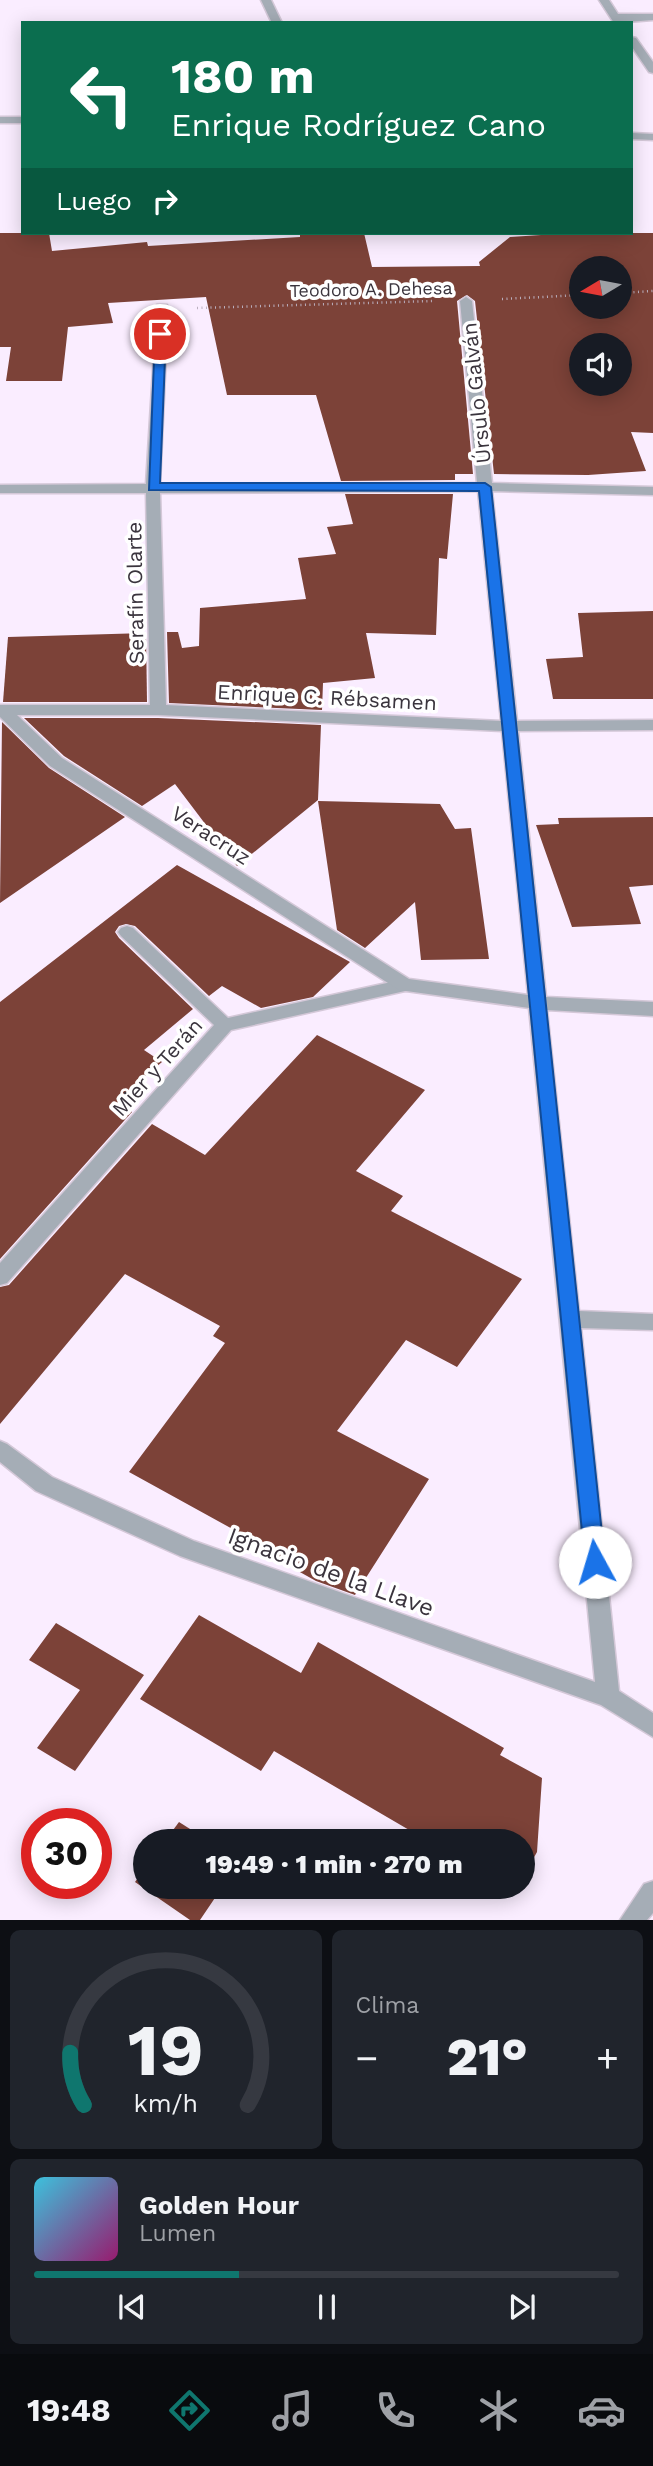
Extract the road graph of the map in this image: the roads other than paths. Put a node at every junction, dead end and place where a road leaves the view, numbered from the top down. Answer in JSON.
{"nodes":[{"id":1,"x":266,"y":0,"type":"edge"},
{"id":2,"x":604,"y":0,"type":"edge"},
{"id":3,"x":653,"y":17,"type":"edge"},
{"id":4,"x":617,"y":20,"type":"edge"},
{"id":5,"x":276,"y":21,"type":"edge"},
{"id":6,"x":633,"y":41,"type":"edge"},
{"id":7,"x":653,"y":71,"type":"edge"},
{"id":8,"x":0,"y":120,"type":"edge"},
{"id":9,"x":21,"y":120,"type":"edge"},
{"id":10,"x":633,"y":136,"type":"edge"},
{"id":11,"x":653,"y":137,"type":"edge"},
{"id":12,"x":466,"y":301,"type":"road end"},
{"id":13,"x":162,"y":308,"type":"road end"},
{"id":14,"x":153,"y":487,"type":"junction"},
{"id":15,"x":485,"y":487,"type":"junction"},
{"id":16,"x":0,"y":489,"type":"edge"},
{"id":17,"x":653,"y":491,"type":"edge"},
{"id":18,"x":1,"y":710,"type":"edge"},
{"id":19,"x":158,"y":710,"type":"junction"},
{"id":20,"x":653,"y":725,"type":"edge"},
{"id":21,"x":508,"y":726,"type":"junction"},
{"id":22,"x":127,"y":932,"type":"dead end"},
{"id":23,"x":405,"y":985,"type":"junction"},
{"id":24,"x":539,"y":1003,"type":"junction"},
{"id":25,"x":653,"y":1009,"type":"edge"},
{"id":26,"x":225,"y":1025,"type":"junction"},
{"id":27,"x":0,"y":1277,"type":"edge"},
{"id":28,"x":572,"y":1319,"type":"junction"},
{"id":29,"x":653,"y":1322,"type":"edge"},
{"id":30,"x":0,"y":1450,"type":"edge"},
{"id":31,"x":608,"y":1697,"type":"junction"},
{"id":32,"x":653,"y":1726,"type":"edge"},
{"id":33,"x":653,"y":1893,"type":"edge"},
{"id":34,"x":632,"y":1920,"type":"edge"}],
"edges":[{"from":1,"to":5,"type":"street"},
{"from":2,"to":4,"type":"street"},
{"from":3,"to":4,"type":"street"},
{"from":6,"to":7,"type":"street"},
{"from":8,"to":9,"type":"street"},
{"from":10,"to":11,"type":"street"},
{"from":12,"to":15,"type":"street","name":"Úrsulo Galván"},
{"from":13,"to":14,"type":"street","name":"Serafín Olarte"},
{"from":14,"to":15,"type":"street"},
{"from":14,"to":16,"type":"street"},
{"from":14,"to":19,"type":"street","name":"Serafín Olarte"},
{"from":15,"to":17,"type":"street"},
{"from":15,"to":21,"type":"street","name":"Úrsulo Galván"},
{"from":18,"to":19,"type":"street","name":"Enrique C. Rébsamen"},
{"from":18,"to":23,"type":"street","name":"Veracruz"},
{"from":19,"to":21,"type":"street","name":"Enrique C. Rébsamen"},
{"from":20,"to":21,"type":"street","name":"Enrique C. Rébsamen"},
{"from":21,"to":24,"type":"street","name":"Úrsulo Galván"},
{"from":22,"to":26,"type":"street"},
{"from":23,"to":24,"type":"street"},
{"from":23,"to":26,"type":"street","name":"Mier y Terán"},
{"from":24,"to":25,"type":"street"},
{"from":24,"to":28,"type":"street","name":"Úrsulo Galván"},
{"from":26,"to":27,"type":"street","name":"Mier y Terán"},
{"from":28,"to":29,"type":"street"},
{"from":28,"to":31,"type":"street","name":"Úrsulo Galván"},
{"from":30,"to":31,"type":"street","name":"Ignacio de la Llave"},
{"from":31,"to":32,"type":"street","name":"Ignacio de la Llave"},
{"from":33,"to":34,"type":"street"}]}
